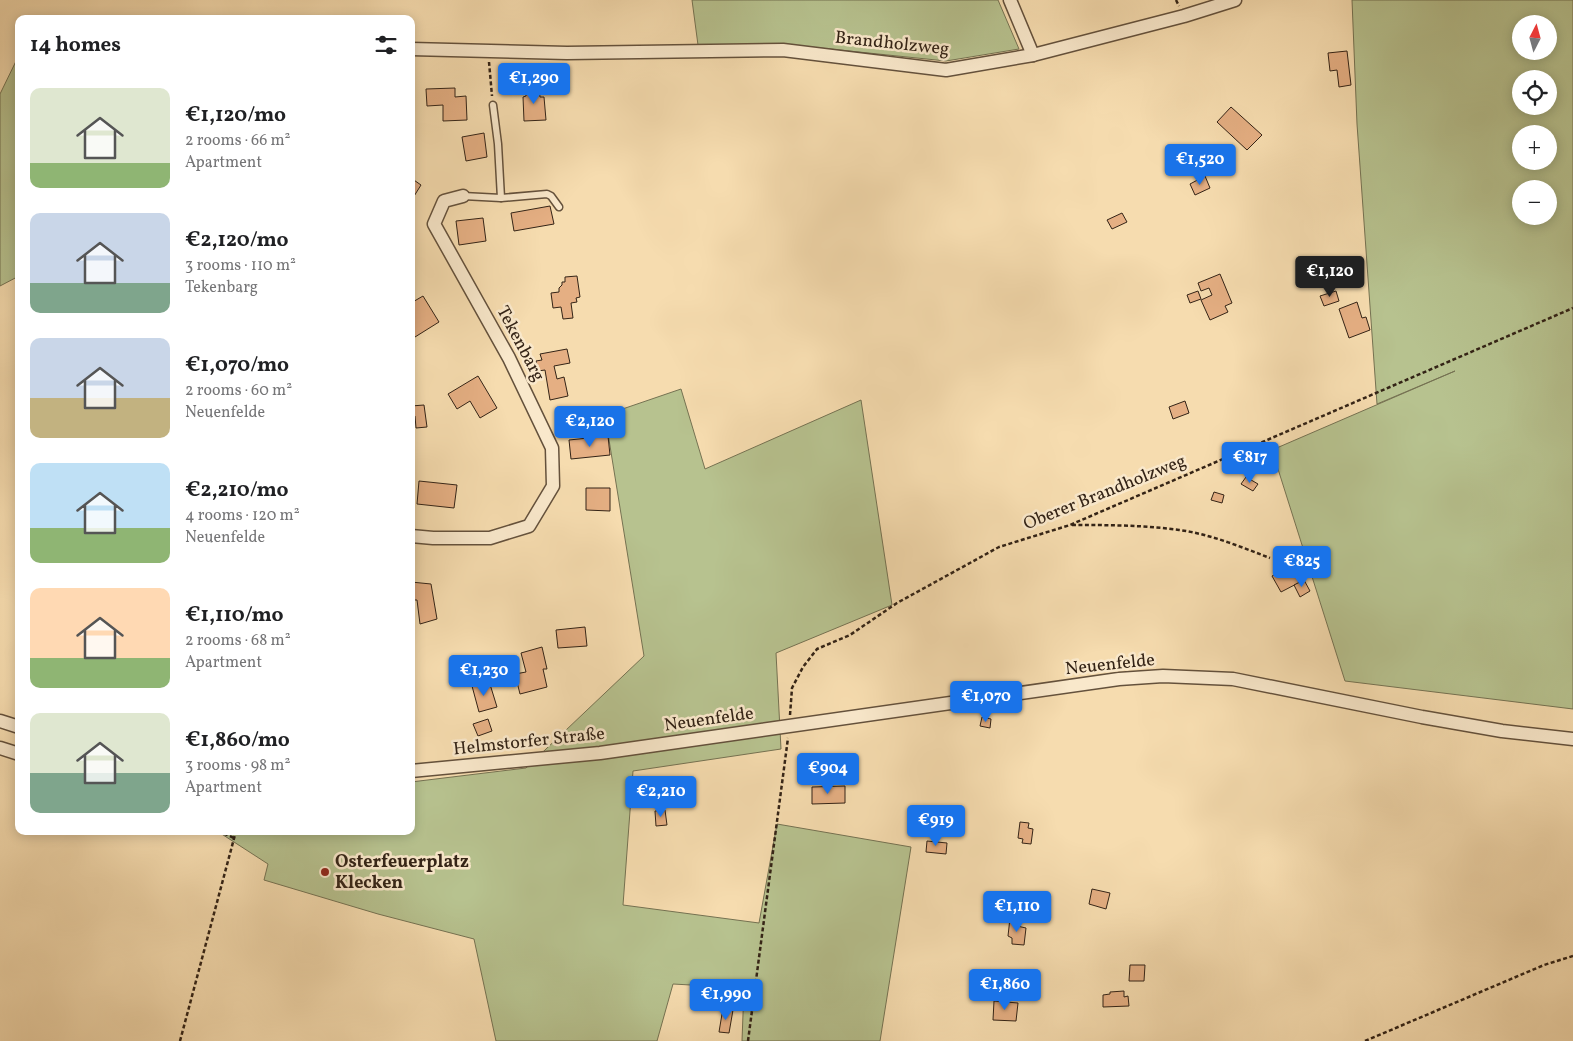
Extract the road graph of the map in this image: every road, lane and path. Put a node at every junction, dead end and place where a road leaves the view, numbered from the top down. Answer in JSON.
{"nodes":[{"id":1,"x":1010,"y":0,"type":"edge"},
{"id":2,"x":1235,"y":0,"type":"edge"},
{"id":3,"x":415,"y":49,"type":"edge"},
{"id":4,"x":488,"y":51,"type":"junction"},
{"id":5,"x":1034,"y":54,"type":"junction"},
{"id":6,"x":493,"y":105,"type":"joint"},
{"id":7,"x":463,"y":196,"type":"joint"},
{"id":8,"x":501,"y":198,"type":"junction"},
{"id":9,"x":559,"y":207,"type":"dead end"},
{"id":10,"x":1573,"y":308,"type":"edge"},
{"id":11,"x":1070,"y":524,"type":"junction"},
{"id":12,"x":415,"y":536,"type":"edge"},
{"id":13,"x":1270,"y":558,"type":"dead end"},
{"id":14,"x":0,"y":722,"type":"edge"},
{"id":15,"x":15,"y":726,"type":"edge"},
{"id":16,"x":789,"y":726,"type":"junction"},
{"id":17,"x":1573,"y":740,"type":"edge"},
{"id":18,"x":650,"y":746,"type":"joint"},
{"id":19,"x":0,"y":748,"type":"edge"},
{"id":20,"x":15,"y":753,"type":"edge"},
{"id":21,"x":415,"y":771,"type":"edge"},
{"id":22,"x":227,"y":835,"type":"edge"},
{"id":23,"x":235,"y":835,"type":"edge"},
{"id":24,"x":234,"y":838,"type":"junction"},
{"id":25,"x":1573,"y":956,"type":"edge"},
{"id":26,"x":180,"y":1041,"type":"edge"},
{"id":27,"x":748,"y":1041,"type":"edge"},
{"id":28,"x":1365,"y":1041,"type":"edge"}],
"edges":[{"from":1,"to":5,"type":"street"},
{"from":2,"to":5,"type":"street","name":"Brandholzweg"},
{"from":3,"to":4,"type":"street","name":"Brandholzweg"},
{"from":4,"to":5,"type":"street","name":"Brandholzweg"},
{"from":4,"to":6,"type":"path"},
{"from":6,"to":8,"type":"lane"},
{"from":7,"to":8,"type":"lane"},
{"from":7,"to":12,"type":"street","name":"Tekenbarg"},
{"from":8,"to":9,"type":"lane"},
{"from":10,"to":11,"type":"path","name":"Oberer Brandholzweg"},
{"from":11,"to":13,"type":"path"},
{"from":11,"to":16,"type":"path","name":"Oberer Brandholzweg"},
{"from":14,"to":15,"type":"street"},
{"from":16,"to":17,"type":"street","name":"Neuenfelde"},
{"from":16,"to":18,"type":"street","name":"Neuenfelde"},
{"from":16,"to":27,"type":"path","name":"Oberer Brandholzweg"},
{"from":18,"to":21,"type":"street","name":"Helmstorfer Straße"},
{"from":19,"to":20,"type":"street"},
{"from":22,"to":24,"type":"path"},
{"from":23,"to":24,"type":"path"},
{"from":24,"to":26,"type":"path"},
{"from":25,"to":28,"type":"path"}]}
